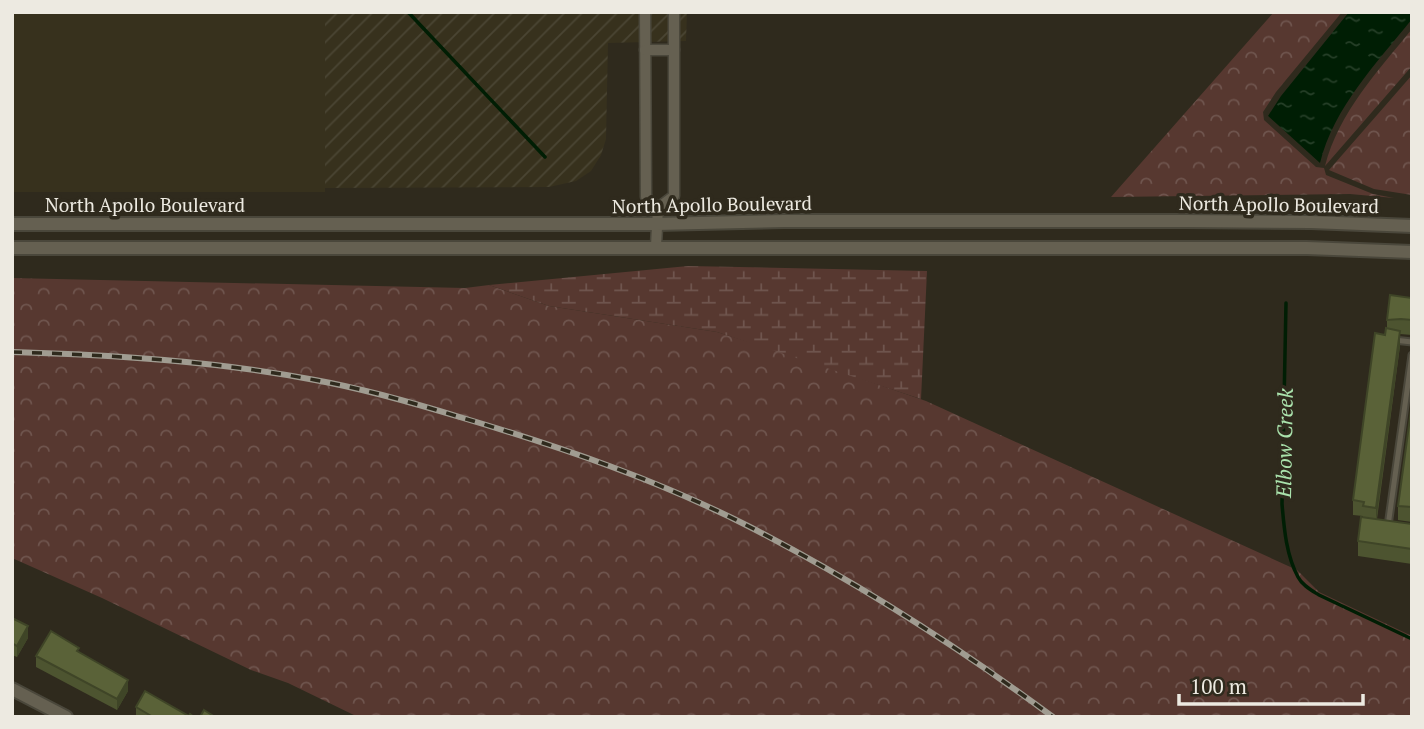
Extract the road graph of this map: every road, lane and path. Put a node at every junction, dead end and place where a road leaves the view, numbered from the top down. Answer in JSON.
{"nodes":[{"id":1,"x":645,"y":12,"type":"edge"},
{"id":2,"x":674,"y":12,"type":"edge"},
{"id":3,"x":645,"y":50,"type":"junction"},
{"id":4,"x":674,"y":50,"type":"junction"},
{"id":5,"x":658,"y":208,"type":"junction"},
{"id":6,"x":12,"y":223,"type":"edge"},
{"id":7,"x":657,"y":225,"type":"junction"},
{"id":8,"x":1412,"y":226,"type":"edge"},
{"id":9,"x":656,"y":246,"type":"junction"},
{"id":10,"x":12,"y":247,"type":"edge"},
{"id":11,"x":1412,"y":252,"type":"edge"},
{"id":12,"x":1389,"y":339,"type":"edge"},
{"id":13,"x":1412,"y":342,"type":"edge"},
{"id":14,"x":1412,"y":355,"type":"edge"},
{"id":15,"x":1375,"y":527,"type":"edge"},
{"id":16,"x":1388,"y":529,"type":"junction"},
{"id":17,"x":1400,"y":531,"type":"edge"},
{"id":18,"x":15,"y":695,"type":"edge"},
{"id":19,"x":66,"y":717,"type":"edge"}],
"edges":[{"from":1,"to":3,"type":"street"},
{"from":2,"to":4,"type":"street"},
{"from":3,"to":4,"type":"street"},
{"from":3,"to":5,"type":"street"},
{"from":4,"to":5,"type":"street"},
{"from":5,"to":7,"type":"street"},
{"from":6,"to":7,"type":"street","name":"North Apollo Boulevard"},
{"from":7,"to":8,"type":"street","name":"North Apollo Boulevard"},
{"from":7,"to":9,"type":"street"},
{"from":9,"to":10,"type":"street"},
{"from":9,"to":11,"type":"street"},
{"from":12,"to":13,"type":"lane"},
{"from":14,"to":16,"type":"lane"},
{"from":15,"to":16,"type":"lane"},
{"from":16,"to":17,"type":"lane"},
{"from":18,"to":19,"type":"street"}]}
